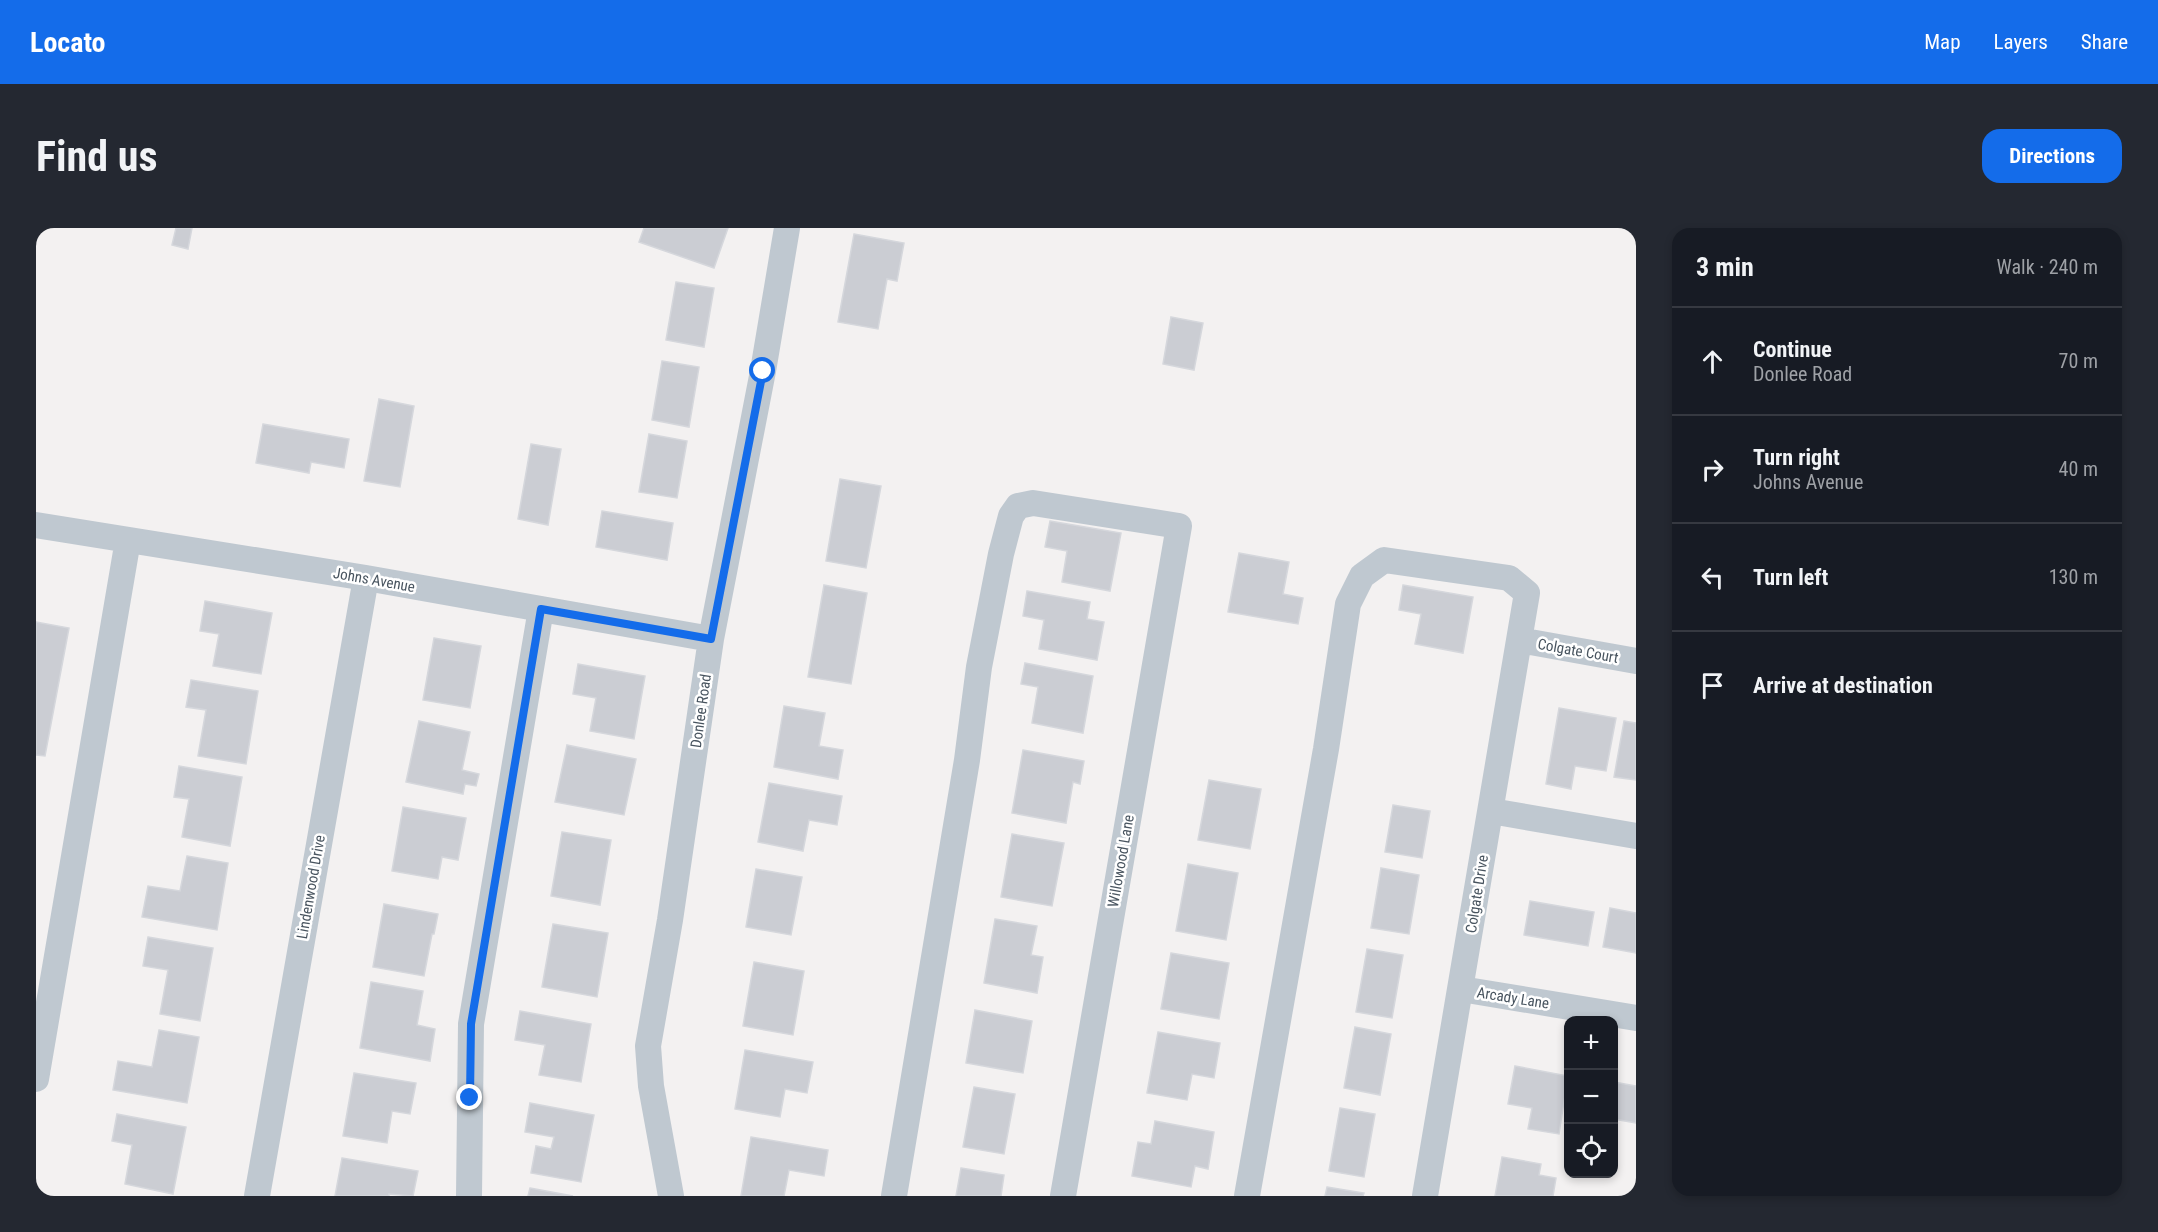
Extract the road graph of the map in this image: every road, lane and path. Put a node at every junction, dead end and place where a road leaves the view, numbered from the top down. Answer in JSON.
{"nodes":[{"id":1,"x":787,"y":228,"type":"edge"},
{"id":2,"x":36,"y":525,"type":"edge"},
{"id":3,"x":128,"y":540,"type":"junction"},
{"id":4,"x":366,"y":578,"type":"junction"},
{"id":5,"x":541,"y":609,"type":"junction"},
{"id":6,"x":711,"y":639,"type":"junction"},
{"id":7,"x":1519,"y":640,"type":"junction"},
{"id":8,"x":1636,"y":661,"type":"edge"},
{"id":9,"x":1491,"y":811,"type":"junction"},
{"id":10,"x":1636,"y":836,"type":"edge"},
{"id":11,"x":1461,"y":989,"type":"junction"},
{"id":12,"x":1636,"y":1017,"type":"edge"},
{"id":13,"x":36,"y":1079,"type":"edge"},
{"id":14,"x":257,"y":1196,"type":"edge"},
{"id":15,"x":469,"y":1196,"type":"edge"},
{"id":16,"x":671,"y":1196,"type":"edge"},
{"id":17,"x":894,"y":1196,"type":"edge"},
{"id":18,"x":1063,"y":1196,"type":"edge"},
{"id":19,"x":1247,"y":1196,"type":"edge"},
{"id":20,"x":1425,"y":1196,"type":"edge"}],
"edges":[{"from":1,"to":6,"type":"street","name":"Donlee Road"},
{"from":2,"to":3,"type":"street","name":"Johns Avenue"},
{"from":3,"to":4,"type":"street","name":"Johns Avenue"},
{"from":3,"to":13,"type":"street"},
{"from":4,"to":5,"type":"street","name":"Johns Avenue"},
{"from":4,"to":14,"type":"street","name":"Lindenwood Drive"},
{"from":5,"to":6,"type":"street","name":"Johns Avenue"},
{"from":5,"to":15,"type":"street"},
{"from":6,"to":16,"type":"street","name":"Donlee Road"},
{"from":7,"to":8,"type":"street","name":"Colgate Court"},
{"from":7,"to":9,"type":"street","name":"Colgate Drive"},
{"from":7,"to":19,"type":"street","name":"Colgate Drive"},
{"from":9,"to":10,"type":"street"},
{"from":9,"to":11,"type":"street","name":"Colgate Drive"},
{"from":11,"to":12,"type":"street","name":"Arcady Lane"},
{"from":11,"to":20,"type":"street","name":"Colgate Drive"},
{"from":17,"to":18,"type":"street","name":"Willowood Lane"}]}
